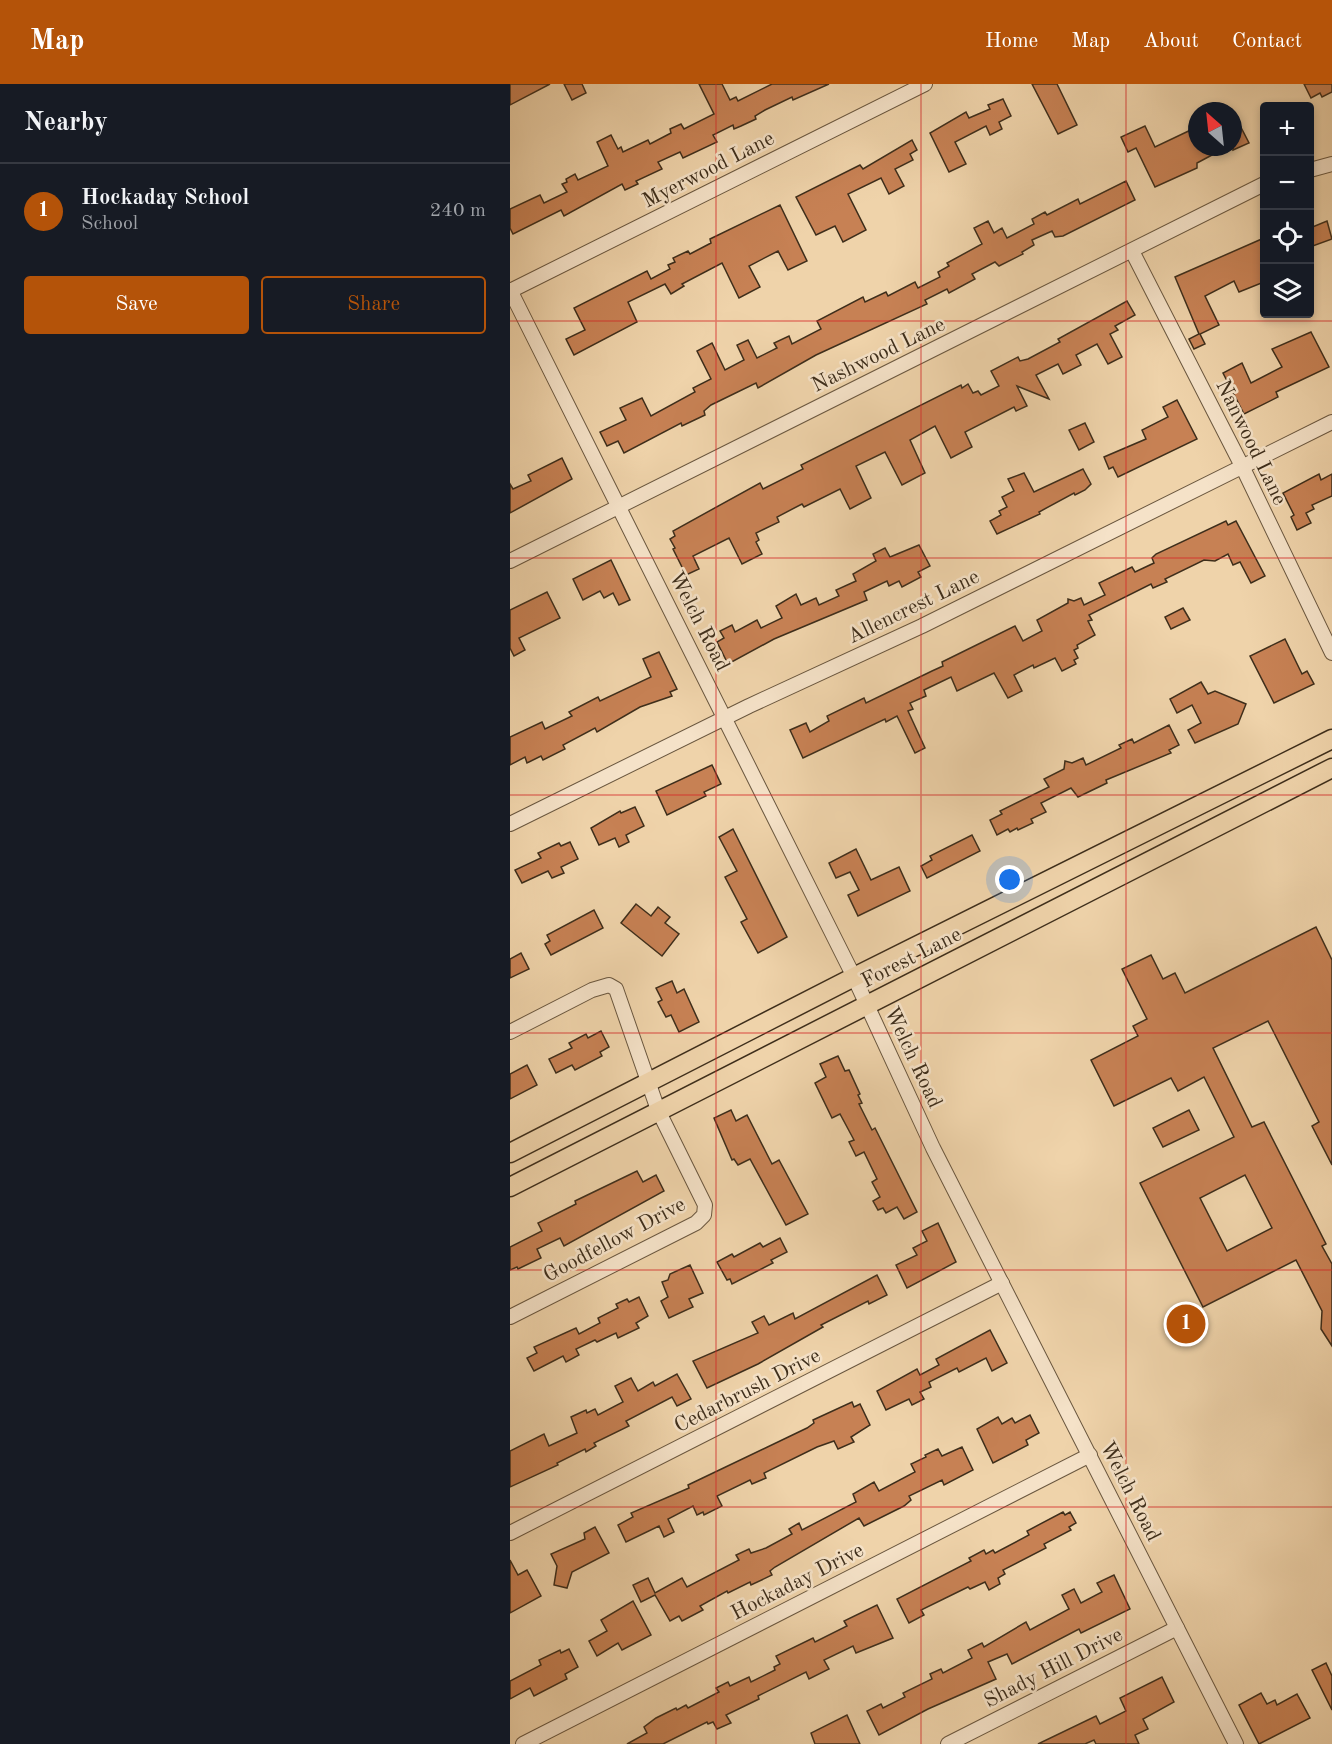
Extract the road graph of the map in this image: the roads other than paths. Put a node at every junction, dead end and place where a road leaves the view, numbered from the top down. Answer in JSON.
{"nodes":[{"id":1,"x":925,"y":84,"type":"edge"},
{"id":2,"x":1332,"y":164,"type":"edge"},
{"id":3,"x":1314,"y":169,"type":"edge"},
{"id":4,"x":1260,"y":186,"type":"edge"},
{"id":5,"x":1132,"y":251,"type":"junction"},
{"id":6,"x":510,"y":290,"type":"edge"},
{"id":7,"x":1332,"y":422,"type":"edge"},
{"id":8,"x":1242,"y":466,"type":"junction"},
{"id":9,"x":619,"y":507,"type":"junction"},
{"id":10,"x":510,"y":561,"type":"edge"},
{"id":11,"x":1332,"y":653,"type":"edge"},
{"id":12,"x":724,"y":718,"type":"junction"},
{"id":13,"x":1332,"y":739,"type":"edge"},
{"id":14,"x":1332,"y":768,"type":"edge"},
{"id":15,"x":510,"y":824,"type":"edge"},
{"id":16,"x":1126,"y":842,"type":"junction"},
{"id":17,"x":1138,"y":867,"type":"junction"},
{"id":18,"x":854,"y":977,"type":"junction"},
{"id":19,"x":866,"y":1005,"type":"junction"},
{"id":20,"x":510,"y":1032,"type":"edge"},
{"id":21,"x":650,"y":1082,"type":"junction"},
{"id":22,"x":658,"y":1110,"type":"junction"},
{"id":23,"x":510,"y":1153,"type":"edge"},
{"id":24,"x":510,"y":1187,"type":"edge"},
{"id":25,"x":1002,"y":1283,"type":"junction"},
{"id":26,"x":510,"y":1317,"type":"edge"},
{"id":27,"x":1090,"y":1455,"type":"junction"},
{"id":28,"x":510,"y":1533,"type":"edge"},
{"id":29,"x":1177,"y":1628,"type":"junction"},
{"id":30,"x":523,"y":1744,"type":"edge"},
{"id":31,"x":948,"y":1744,"type":"edge"},
{"id":32,"x":1236,"y":1744,"type":"edge"}],
"edges":[{"from":1,"to":6,"type":"street","name":"Myerwood Lane"},
{"from":2,"to":3,"type":"street"},
{"from":4,"to":5,"type":"street","name":"Nashwood Lane"},
{"from":5,"to":8,"type":"street","name":"Nanwood Lane"},
{"from":5,"to":9,"type":"street","name":"Nashwood Lane"},
{"from":6,"to":9,"type":"street","name":"Welch Road"},
{"from":7,"to":8,"type":"street","name":"Allencrest Lane"},
{"from":8,"to":11,"type":"street","name":"Nanwood Lane"},
{"from":8,"to":12,"type":"street","name":"Allencrest Lane"},
{"from":9,"to":10,"type":"street","name":"Nashwood Lane"},
{"from":9,"to":12,"type":"street","name":"Welch Road"},
{"from":12,"to":15,"type":"street","name":"Allencrest Lane"},
{"from":12,"to":18,"type":"street","name":"Welch Road"},
{"from":13,"to":16,"type":"main road","name":"Forest Lane"},
{"from":14,"to":17,"type":"main road","name":"Forest Lane"},
{"from":16,"to":17,"type":"main road"},
{"from":16,"to":18,"type":"main road","name":"Forest Lane"},
{"from":17,"to":19,"type":"main road","name":"Forest Lane"},
{"from":18,"to":19,"type":"street","name":"Welch Road"},
{"from":18,"to":21,"type":"main road","name":"Forest Lane"},
{"from":19,"to":22,"type":"main road","name":"Forest Lane"},
{"from":19,"to":25,"type":"street","name":"Welch Road"},
{"from":20,"to":21,"type":"street","name":"Goodfellow Drive"},
{"from":21,"to":22,"type":"street","name":"Goodfellow Drive"},
{"from":21,"to":23,"type":"main road","name":"Forest Lane"},
{"from":22,"to":24,"type":"main road","name":"Forest Lane"},
{"from":22,"to":26,"type":"street","name":"Goodfellow Drive"},
{"from":25,"to":27,"type":"street","name":"Welch Road"},
{"from":25,"to":28,"type":"street","name":"Cedarbrush Drive"},
{"from":27,"to":29,"type":"street","name":"Welch Road"},
{"from":27,"to":30,"type":"street","name":"Hockaday Drive"},
{"from":29,"to":31,"type":"street","name":"Shady Hill Drive"},
{"from":29,"to":32,"type":"street","name":"Welch Road"}]}
